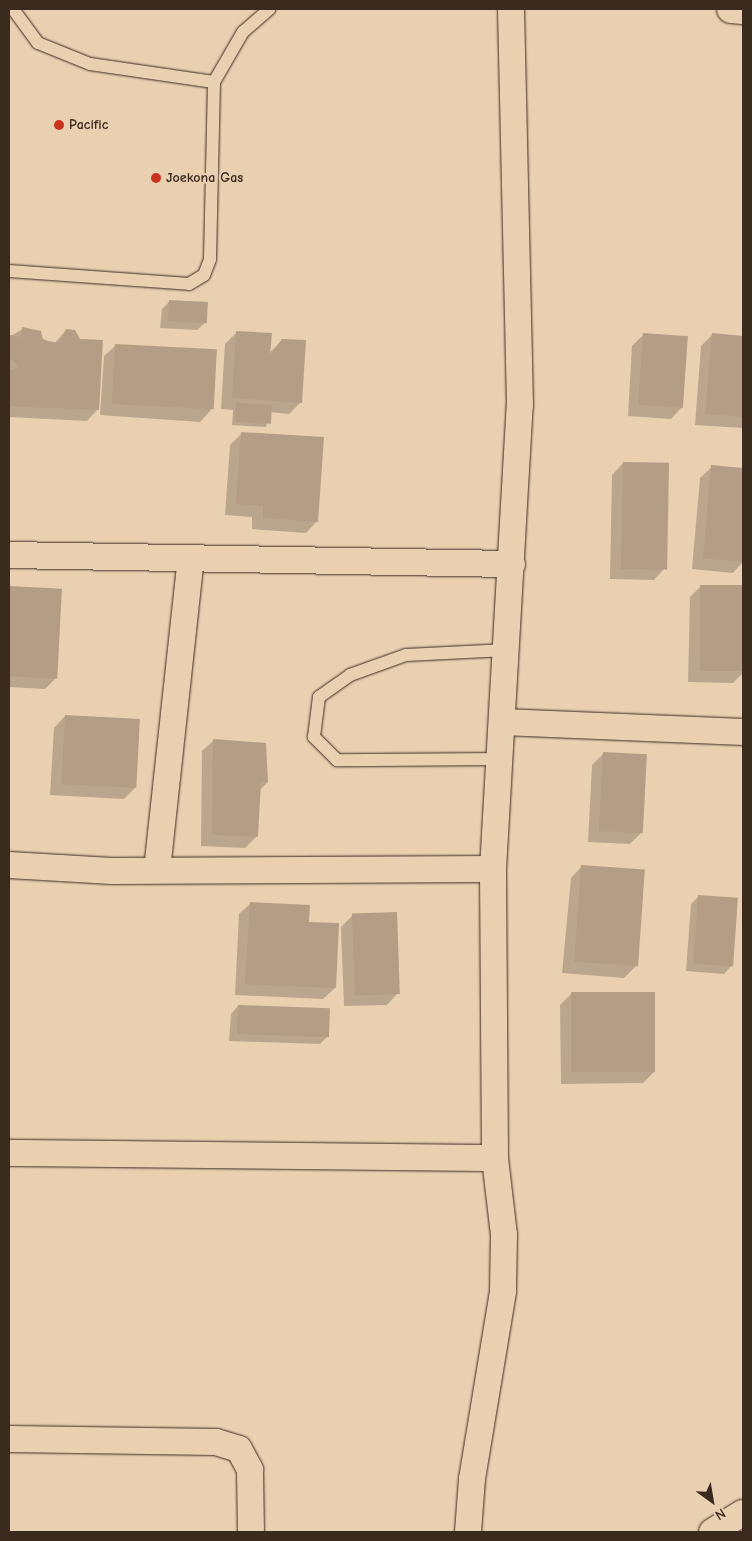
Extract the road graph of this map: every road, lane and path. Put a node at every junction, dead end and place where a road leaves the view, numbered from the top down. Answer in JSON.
{"nodes":[{"id":1,"x":13,"y":9,"type":"edge"},
{"id":2,"x":269,"y":9,"type":"edge"},
{"id":3,"x":511,"y":9,"type":"edge"},
{"id":4,"x":731,"y":9,"type":"edge"},
{"id":5,"x":743,"y":10,"type":"edge"},
{"id":6,"x":214,"y":82,"type":"junction"},
{"id":7,"x":9,"y":271,"type":"edge"},
{"id":8,"x":9,"y":555,"type":"edge"},
{"id":9,"x":191,"y":560,"type":"junction"},
{"id":10,"x":512,"y":564,"type":"junction"},
{"id":11,"x":507,"y":650,"type":"junction"},
{"id":12,"x":503,"y":722,"type":"junction"},
{"id":13,"x":743,"y":732,"type":"edge"},
{"id":14,"x":500,"y":759,"type":"junction"},
{"id":15,"x":9,"y":865,"type":"edge"},
{"id":16,"x":493,"y":869,"type":"junction"},
{"id":17,"x":157,"y":870,"type":"junction"},
{"id":18,"x":9,"y":1153,"type":"edge"},
{"id":19,"x":495,"y":1158,"type":"junction"},
{"id":20,"x":9,"y":1439,"type":"edge"},
{"id":21,"x":743,"y":1513,"type":"edge"},
{"id":22,"x":251,"y":1532,"type":"edge"},
{"id":23,"x":468,"y":1532,"type":"edge"},
{"id":24,"x":712,"y":1532,"type":"edge"}],
"edges":[{"from":1,"to":6,"type":"lane"},
{"from":2,"to":6,"type":"lane"},
{"from":3,"to":10,"type":"street"},
{"from":4,"to":5,"type":"main road"},
{"from":6,"to":7,"type":"lane"},
{"from":8,"to":9,"type":"street"},
{"from":9,"to":10,"type":"street"},
{"from":9,"to":17,"type":"street"},
{"from":10,"to":11,"type":"street"},
{"from":11,"to":12,"type":"street"},
{"from":11,"to":14,"type":"lane"},
{"from":12,"to":13,"type":"street"},
{"from":12,"to":14,"type":"street"},
{"from":14,"to":16,"type":"street"},
{"from":15,"to":17,"type":"street"},
{"from":16,"to":17,"type":"street"},
{"from":16,"to":19,"type":"street"},
{"from":18,"to":19,"type":"street"},
{"from":19,"to":23,"type":"street"},
{"from":20,"to":22,"type":"street"},
{"from":21,"to":24,"type":"street"}]}
